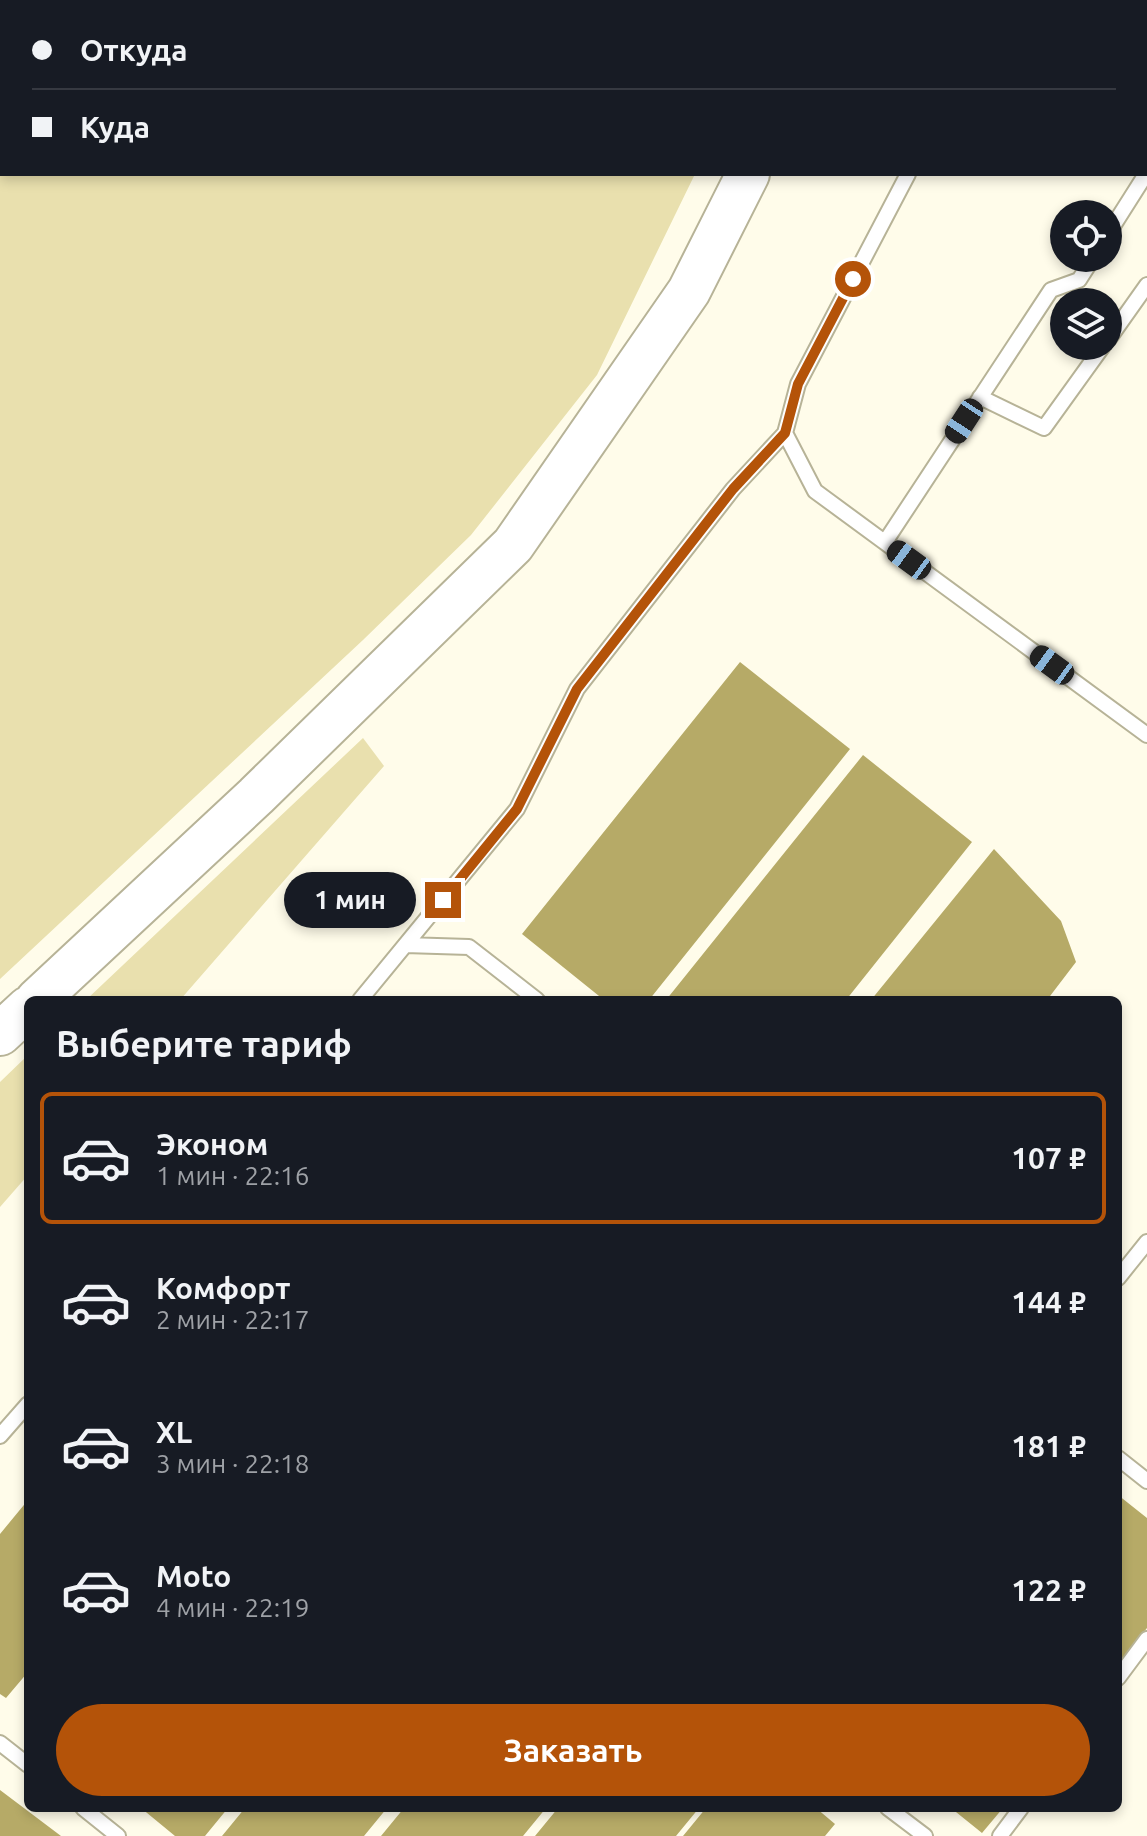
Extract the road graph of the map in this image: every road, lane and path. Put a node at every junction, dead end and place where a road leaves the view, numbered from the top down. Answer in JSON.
{"nodes":[{"id":1,"x":747,"y":176,"type":"edge"},
{"id":2,"x":907,"y":176,"type":"edge"},
{"id":3,"x":1144,"y":176,"type":"edge"},
{"id":4,"x":1122,"y":212,"type":"edge"},
{"id":5,"x":1084,"y":272,"type":"edge"},
{"id":6,"x":1147,"y":285,"type":"edge"},
{"id":7,"x":1122,"y":320,"type":"edge"},
{"id":8,"x":1093,"y":360,"type":"edge"},
{"id":9,"x":980,"y":397,"type":"junction"},
{"id":10,"x":785,"y":433,"type":"junction"},
{"id":11,"x":885,"y":542,"type":"junction"},
{"id":12,"x":1147,"y":735,"type":"edge"},
{"id":13,"x":405,"y":945,"type":"junction"},
{"id":14,"x":41,"y":996,"type":"edge"},
{"id":15,"x":363,"y":996,"type":"edge"},
{"id":16,"x":532,"y":996,"type":"edge"},
{"id":17,"x":24,"y":1012,"type":"edge"},
{"id":18,"x":0,"y":1034,"type":"edge"},
{"id":19,"x":1147,"y":1242,"type":"edge"},
{"id":20,"x":1122,"y":1273,"type":"edge"},
{"id":21,"x":24,"y":1409,"type":"edge"},
{"id":22,"x":0,"y":1436,"type":"edge"},
{"id":23,"x":1122,"y":1461,"type":"edge"},
{"id":24,"x":1147,"y":1481,"type":"edge"},
{"id":25,"x":1147,"y":1639,"type":"edge"},
{"id":26,"x":1122,"y":1673,"type":"edge"},
{"id":27,"x":0,"y":1743,"type":"edge"},
{"id":28,"x":24,"y":1762,"type":"edge"},
{"id":29,"x":88,"y":1812,"type":"edge"},
{"id":30,"x":893,"y":1812,"type":"edge"},
{"id":31,"x":1018,"y":1812,"type":"edge"},
{"id":32,"x":118,"y":1836,"type":"edge"},
{"id":33,"x":925,"y":1836,"type":"edge"},
{"id":34,"x":1000,"y":1836,"type":"edge"}],
"edges":[{"from":1,"to":14,"type":"main road"},
{"from":2,"to":10,"type":"lane"},
{"from":3,"to":4,"type":"lane"},
{"from":5,"to":9,"type":"lane"},
{"from":6,"to":7,"type":"lane"},
{"from":8,"to":9,"type":"lane"},
{"from":9,"to":11,"type":"lane"},
{"from":10,"to":11,"type":"lane"},
{"from":10,"to":13,"type":"lane"},
{"from":11,"to":12,"type":"lane"},
{"from":13,"to":15,"type":"lane"},
{"from":13,"to":16,"type":"lane"},
{"from":17,"to":18,"type":"main road"},
{"from":19,"to":20,"type":"lane"},
{"from":21,"to":22,"type":"lane"},
{"from":23,"to":24,"type":"lane"},
{"from":25,"to":26,"type":"lane"},
{"from":27,"to":28,"type":"lane"},
{"from":29,"to":32,"type":"lane"},
{"from":30,"to":33,"type":"lane"},
{"from":31,"to":34,"type":"lane"}]}
